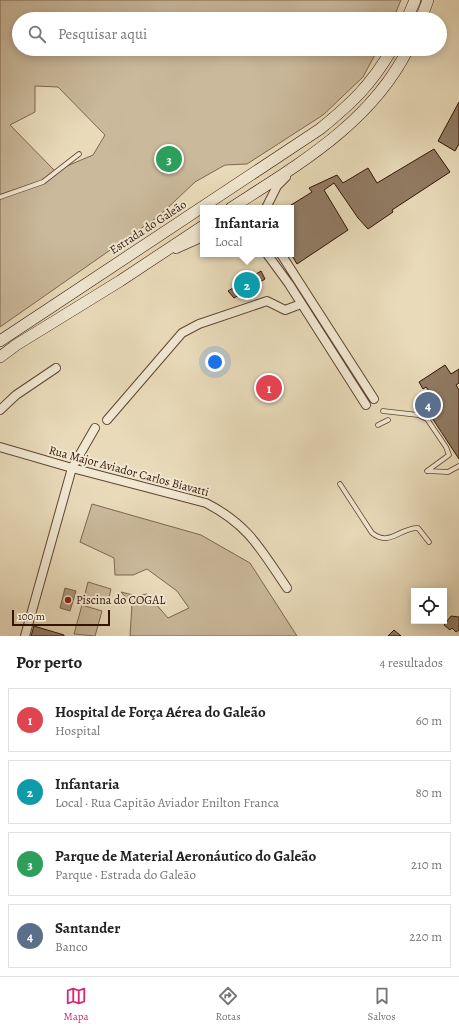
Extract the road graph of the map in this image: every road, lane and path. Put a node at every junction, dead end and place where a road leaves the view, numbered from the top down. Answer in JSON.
{"nodes":[{"id":1,"x":415,"y":0,"type":"edge"},
{"id":2,"x":428,"y":0,"type":"edge"},
{"id":3,"x":410,"y":12,"type":"edge"},
{"id":4,"x":424,"y":12,"type":"edge"},
{"id":5,"x":388,"y":56,"type":"edge"},
{"id":6,"x":404,"y":56,"type":"edge"},
{"id":7,"x":80,"y":154,"type":"dead end"},
{"id":8,"x":307,"y":159,"type":"junction"},
{"id":9,"x":0,"y":197,"type":"edge"},
{"id":10,"x":205,"y":205,"type":"edge"},
{"id":11,"x":236,"y":205,"type":"edge"},
{"id":12,"x":268,"y":205,"type":"edge"},
{"id":13,"x":200,"y":208,"type":"edge"},
{"id":14,"x":200,"y":228,"type":"edge"},
{"id":15,"x":200,"y":238,"type":"edge"},
{"id":16,"x":269,"y":257,"type":"edge"},
{"id":17,"x":283,"y":257,"type":"edge"},
{"id":18,"x":120,"y":281,"type":"junction"},
{"id":19,"x":301,"y":304,"type":"junction"},
{"id":20,"x":0,"y":341,"type":"edge"},
{"id":21,"x":0,"y":357,"type":"edge"},
{"id":22,"x":56,"y":368,"type":"dead end"},
{"id":23,"x":374,"y":399,"type":"dead end"},
{"id":24,"x":366,"y":405,"type":"dead end"},
{"id":25,"x":0,"y":410,"type":"edge"},
{"id":26,"x":383,"y":411,"type":"dead end"},
{"id":27,"x":107,"y":420,"type":"dead end"},
{"id":28,"x":388,"y":420,"type":"dead end"},
{"id":29,"x":378,"y":425,"type":"dead end"},
{"id":30,"x":95,"y":428,"type":"dead end"},
{"id":31,"x":0,"y":447,"type":"edge"},
{"id":32,"x":459,"y":466,"type":"edge"},
{"id":33,"x":72,"y":468,"type":"junction"},
{"id":34,"x":340,"y":484,"type":"dead end"},
{"id":35,"x":429,"y":542,"type":"dead end"},
{"id":36,"x":287,"y":588,"type":"dead end"},
{"id":37,"x":25,"y":636,"type":"edge"}],
"edges":[{"from":1,"to":3,"type":"main road"},
{"from":2,"to":4,"type":"main road"},
{"from":5,"to":10,"type":"main road","name":"Estrada do Galeão"},
{"from":6,"to":8,"type":"main road"},
{"from":7,"to":9,"type":"lane"},
{"from":8,"to":11,"type":"main road"},
{"from":8,"to":12,"type":"street"},
{"from":13,"to":20,"type":"main road","name":"Estrada do Galeão"},
{"from":14,"to":18,"type":"main road"},
{"from":15,"to":18,"type":"street"},
{"from":16,"to":19,"type":"street"},
{"from":17,"to":23,"type":"street"},
{"from":18,"to":21,"type":"main road"},
{"from":19,"to":24,"type":"street"},
{"from":19,"to":27,"type":"street"},
{"from":22,"to":25,"type":"street"},
{"from":26,"to":32,"type":"lane"},
{"from":28,"to":29,"type":"lane"},
{"from":30,"to":33,"type":"street"},
{"from":31,"to":33,"type":"street","name":"Rua Major Aviador Carlos Biavatti"},
{"from":33,"to":36,"type":"street","name":"Rua Major Aviador Carlos Biavatti"},
{"from":33,"to":37,"type":"street"},
{"from":34,"to":35,"type":"lane"}]}
